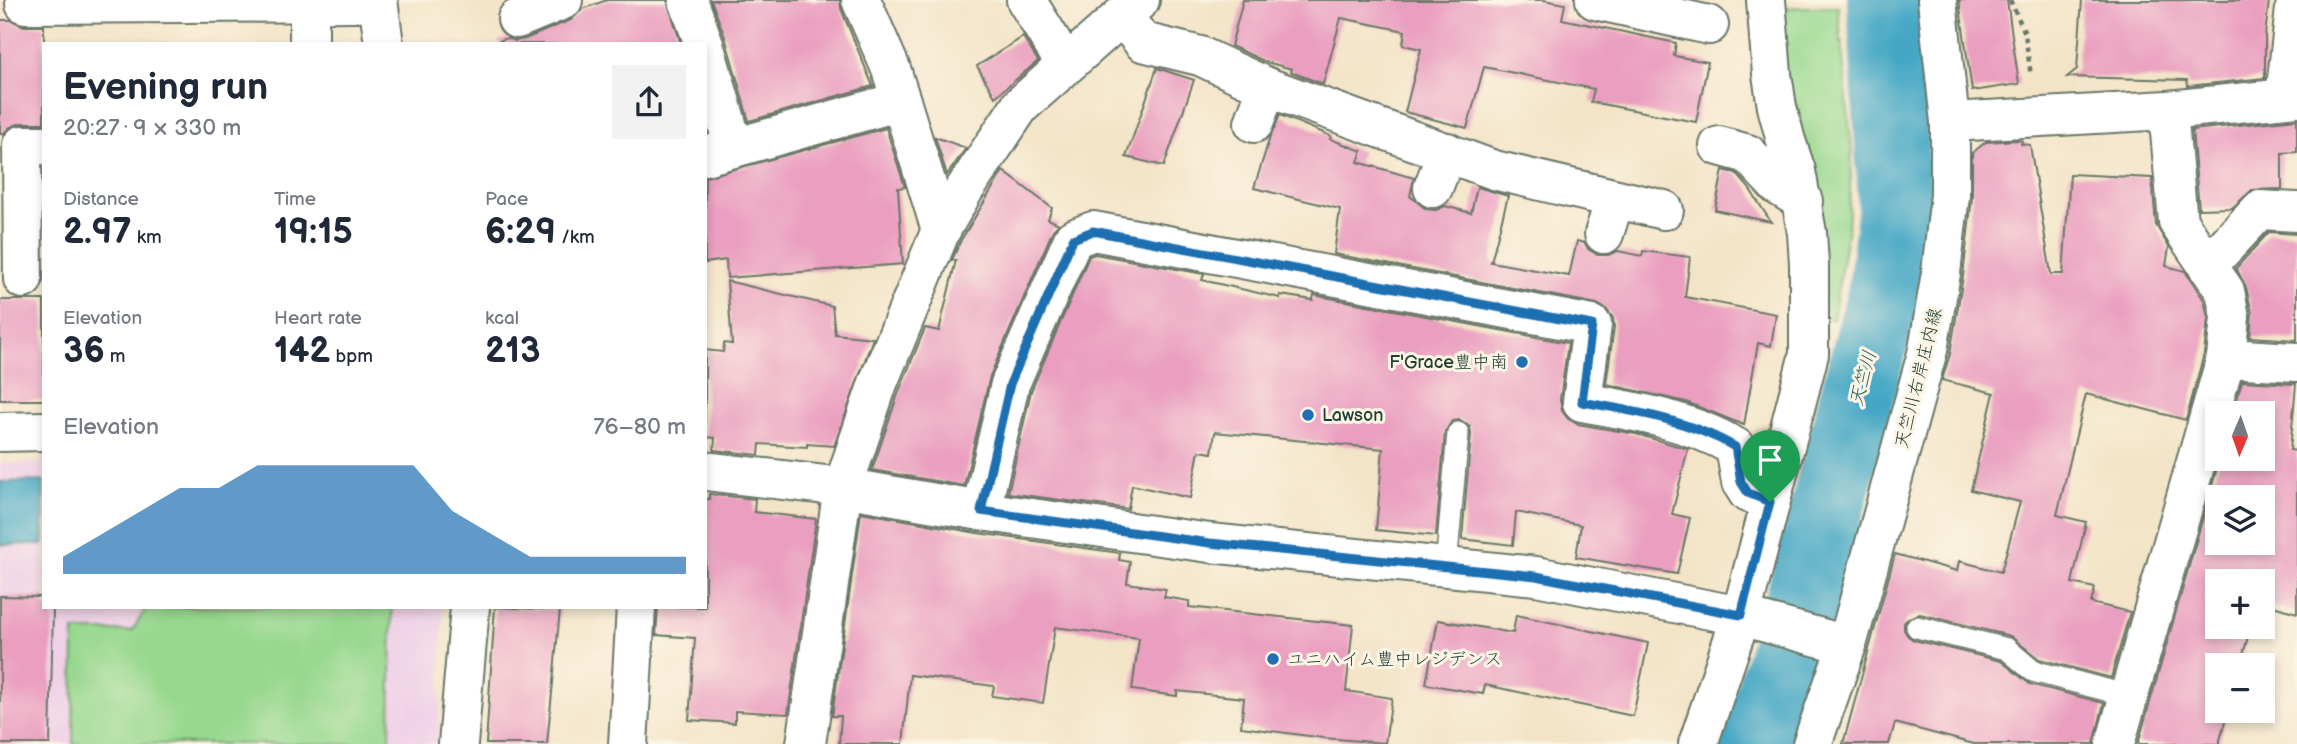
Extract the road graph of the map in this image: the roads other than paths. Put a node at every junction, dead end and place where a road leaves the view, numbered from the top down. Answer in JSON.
{"nodes":[{"id":1,"x":25,"y":0,"type":"edge"},
{"id":2,"x":365,"y":0,"type":"edge"},
{"id":3,"x":378,"y":0,"type":"edge"},
{"id":4,"x":563,"y":0,"type":"edge"},
{"id":5,"x":688,"y":0,"type":"edge"},
{"id":6,"x":861,"y":0,"type":"edge"},
{"id":7,"x":1026,"y":0,"type":"edge"},
{"id":8,"x":1595,"y":0,"type":"edge"},
{"id":9,"x":1766,"y":0,"type":"edge"},
{"id":10,"x":1937,"y":0,"type":"edge"},
{"id":11,"x":2296,"y":0,"type":"edge"},
{"id":12,"x":309,"y":4,"type":"junction"},
{"id":13,"x":1131,"y":8,"type":"edge"},
{"id":14,"x":517,"y":21,"type":"edge"},
{"id":15,"x":1709,"y":25,"type":"dead end"},
{"id":16,"x":309,"y":42,"type":"edge"},
{"id":17,"x":384,"y":42,"type":"edge"},
{"id":18,"x":703,"y":42,"type":"edge"},
{"id":19,"x":1066,"y":65,"type":"junction"},
{"id":20,"x":707,"y":66,"type":"edge"},
{"id":21,"x":1267,"y":87,"type":"junction"},
{"id":22,"x":2291,"y":97,"type":"edge"},
{"id":23,"x":901,"y":101,"type":"junction"},
{"id":24,"x":2168,"y":110,"type":"junction"},
{"id":25,"x":1950,"y":122,"type":"junction"},
{"id":26,"x":1254,"y":124,"type":"dead end"},
{"id":27,"x":42,"y":145,"type":"edge"},
{"id":28,"x":1719,"y":146,"type":"dead end"},
{"id":29,"x":720,"y":152,"type":"edge"},
{"id":30,"x":1447,"y":152,"type":"junction"},
{"id":31,"x":1433,"y":188,"type":"dead end"},
{"id":32,"x":1615,"y":199,"type":"junction"},
{"id":33,"x":1803,"y":201,"type":"junction"},
{"id":34,"x":1664,"y":210,"type":"dead end"},
{"id":35,"x":2297,"y":212,"type":"edge"},
{"id":36,"x":941,"y":230,"type":"junction"},
{"id":37,"x":1604,"y":234,"type":"dead end"},
{"id":38,"x":2207,"y":266,"type":"junction"},
{"id":39,"x":22,"y":279,"type":"edge"},
{"id":40,"x":2226,"y":358,"type":"junction"},
{"id":41,"x":2297,"y":362,"type":"edge"},
{"id":42,"x":42,"y":431,"type":"edge"},
{"id":43,"x":0,"y":432,"type":"edge"},
{"id":44,"x":1458,"y":433,"type":"dead end"},
{"id":45,"x":707,"y":471,"type":"edge"},
{"id":46,"x":843,"y":487,"type":"junction"},
{"id":47,"x":1770,"y":502,"type":"junction"},
{"id":48,"x":981,"y":511,"type":"junction"},
{"id":49,"x":1446,"y":567,"type":"junction"},
{"id":50,"x":470,"y":609,"type":"edge"},
{"id":51,"x":636,"y":609,"type":"edge"},
{"id":52,"x":1751,"y":619,"type":"junction"},
{"id":53,"x":1917,"y":627,"type":"dead end"},
{"id":54,"x":1836,"y":642,"type":"junction"},
{"id":55,"x":2129,"y":696,"type":"junction"},
{"id":56,"x":458,"y":744,"type":"edge"},
{"id":57,"x":628,"y":744,"type":"edge"},
{"id":58,"x":806,"y":744,"type":"edge"},
{"id":59,"x":1698,"y":744,"type":"edge"},
{"id":60,"x":1812,"y":744,"type":"edge"},
{"id":61,"x":2115,"y":744,"type":"edge"}],
"edges":[{"from":1,"to":12,"type":"street"},
{"from":2,"to":12,"type":"street"},
{"from":3,"to":17,"type":"street"},
{"from":4,"to":14,"type":"street"},
{"from":5,"to":18,"type":"street"},
{"from":6,"to":23,"type":"street"},
{"from":7,"to":19,"type":"street"},
{"from":8,"to":15,"type":"street"},
{"from":9,"to":33,"type":"street"},
{"from":10,"to":25,"type":"street","name":"天竺川右岸庄内線"},
{"from":11,"to":22,"type":"street"},
{"from":12,"to":16,"type":"street"},
{"from":13,"to":19,"type":"street"},
{"from":13,"to":21,"type":"street"},
{"from":19,"to":36,"type":"street"},
{"from":20,"to":29,"type":"street"},
{"from":21,"to":26,"type":"street"},
{"from":21,"to":30,"type":"street"},
{"from":22,"to":24,"type":"street"},
{"from":23,"to":29,"type":"street"},
{"from":23,"to":36,"type":"street"},
{"from":24,"to":25,"type":"street"},
{"from":24,"to":38,"type":"street"},
{"from":25,"to":54,"type":"street","name":"天竺川右岸庄内線"},
{"from":27,"to":39,"type":"street"},
{"from":28,"to":33,"type":"street"},
{"from":30,"to":31,"type":"street"},
{"from":30,"to":32,"type":"street"},
{"from":32,"to":34,"type":"street"},
{"from":32,"to":37,"type":"street"},
{"from":33,"to":47,"type":"street"},
{"from":35,"to":38,"type":"street"},
{"from":36,"to":46,"type":"street"},
{"from":38,"to":40,"type":"street"},
{"from":40,"to":41,"type":"street"},
{"from":40,"to":55,"type":"street"},
{"from":42,"to":43,"type":"street"},
{"from":44,"to":49,"type":"lane"},
{"from":45,"to":46,"type":"street"},
{"from":46,"to":48,"type":"street"},
{"from":46,"to":58,"type":"street"},
{"from":47,"to":48,"type":"street"},
{"from":47,"to":52,"type":"street"},
{"from":48,"to":49,"type":"street"},
{"from":49,"to":52,"type":"street"},
{"from":50,"to":56,"type":"street"},
{"from":51,"to":57,"type":"street"},
{"from":52,"to":54,"type":"street"},
{"from":52,"to":59,"type":"street"},
{"from":53,"to":55,"type":"lane"},
{"from":54,"to":60,"type":"street","name":"天竺川右岸庄内線"},
{"from":55,"to":61,"type":"street"}]}
